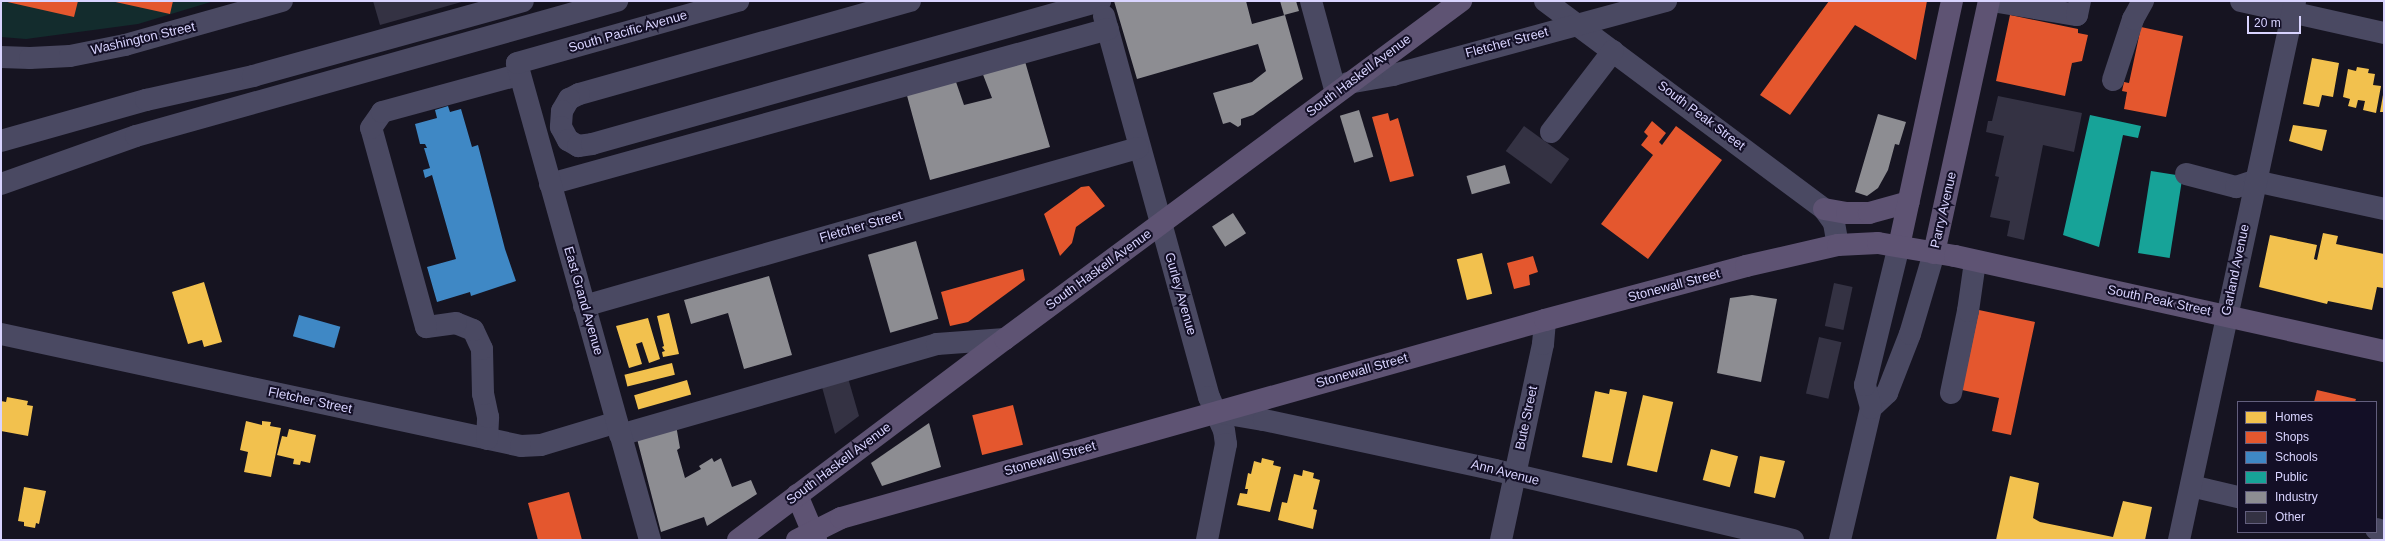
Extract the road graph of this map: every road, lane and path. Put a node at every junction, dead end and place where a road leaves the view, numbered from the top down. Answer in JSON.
{"nodes":[{"id":1,"x":282,"y":1,"type":"edge"},
{"id":2,"x":523,"y":1,"type":"edge"},
{"id":3,"x":617,"y":1,"type":"edge"},
{"id":4,"x":738,"y":1,"type":"edge"},
{"id":5,"x":910,"y":1,"type":"edge"},
{"id":6,"x":1100,"y":1,"type":"edge"},
{"id":7,"x":1310,"y":1,"type":"edge"},
{"id":8,"x":1461,"y":1,"type":"edge"},
{"id":9,"x":1545,"y":1,"type":"edge"},
{"id":10,"x":1666,"y":1,"type":"edge"},
{"id":11,"x":1952,"y":1,"type":"edge"},
{"id":12,"x":1989,"y":1,"type":"edge"},
{"id":13,"x":1992,"y":1,"type":"edge"},
{"id":14,"x":2080,"y":1,"type":"edge"},
{"id":15,"x":2143,"y":1,"type":"edge"},
{"id":16,"x":2241,"y":1,"type":"edge"},
{"id":17,"x":2294,"y":7,"type":"edge"},
{"id":18,"x":1577,"y":24,"type":"junction"},
{"id":19,"x":1108,"y":29,"type":"junction"},
{"id":20,"x":2384,"y":33,"type":"edge"},
{"id":21,"x":1613,"y":51,"type":"junction"},
{"id":22,"x":1,"y":57,"type":"edge"},
{"id":23,"x":518,"y":69,"type":"junction"},
{"id":24,"x":253,"y":76,"type":"junction"},
{"id":25,"x":2114,"y":80,"type":"dead end"},
{"id":26,"x":1342,"y":88,"type":"junction"},
{"id":27,"x":260,"y":101,"type":"junction"},
{"id":28,"x":561,"y":127,"type":"junction"},
{"id":29,"x":1550,"y":132,"type":"dead end"},
{"id":30,"x":536,"y":133,"type":"junction"},
{"id":31,"x":1,"y":141,"type":"edge"},
{"id":32,"x":1138,"y":148,"type":"junction"},
{"id":33,"x":2186,"y":174,"type":"dead end"},
{"id":34,"x":2255,"y":181,"type":"junction"},
{"id":35,"x":1,"y":184,"type":"edge"},
{"id":36,"x":550,"y":184,"type":"junction"},
{"id":37,"x":1909,"y":202,"type":"junction"},
{"id":38,"x":1824,"y":209,"type":"junction"},
{"id":39,"x":2384,"y":209,"type":"edge"},
{"id":40,"x":1161,"y":225,"type":"junction"},
{"id":41,"x":1838,"y":245,"type":"junction"},
{"id":42,"x":1899,"y":246,"type":"junction"},
{"id":43,"x":1934,"y":252,"type":"junction"},
{"id":44,"x":1975,"y":262,"type":"junction"},
{"id":45,"x":584,"y":306,"type":"junction"},
{"id":46,"x":2227,"y":315,"type":"junction"},
{"id":47,"x":1545,"y":320,"type":"junction"},
{"id":48,"x":1,"y":334,"type":"edge"},
{"id":49,"x":1005,"y":339,"type":"junction"},
{"id":50,"x":2384,"y":351,"type":"edge"},
{"id":51,"x":1951,"y":393,"type":"dead end"},
{"id":52,"x":1871,"y":408,"type":"junction"},
{"id":53,"x":1216,"y":412,"type":"junction"},
{"id":54,"x":619,"y":428,"type":"junction"},
{"id":55,"x":487,"y":439,"type":"junction"},
{"id":56,"x":1515,"y":476,"type":"junction"},
{"id":57,"x":2191,"y":486,"type":"junction"},
{"id":58,"x":797,"y":496,"type":"junction"},
{"id":59,"x":2237,"y":496,"type":"edge"},
{"id":60,"x":808,"y":537,"type":"edge"},
{"id":61,"x":650,"y":540,"type":"edge"},
{"id":62,"x":738,"y":540,"type":"edge"},
{"id":63,"x":1207,"y":540,"type":"edge"},
{"id":64,"x":1501,"y":540,"type":"edge"},
{"id":65,"x":1793,"y":540,"type":"edge"},
{"id":66,"x":1840,"y":540,"type":"edge"},
{"id":67,"x":2179,"y":540,"type":"edge"}],
"edges":[{"from":1,"to":22,"type":"street","name":"Washington Street"},
{"from":2,"to":24,"type":"street"},
{"from":3,"to":27,"type":"street"},
{"from":4,"to":23,"type":"street","name":"South Pacific Avenue"},
{"from":5,"to":28,"type":"street"},
{"from":6,"to":19,"type":"street","name":"Gurley Avenue"},
{"from":6,"to":28,"type":"street"},
{"from":7,"to":26,"type":"street"},
{"from":8,"to":26,"type":"main road","name":"South Haskell Avenue"},
{"from":9,"to":18,"type":"street","name":"South Peak Street"},
{"from":10,"to":18,"type":"street","name":"Fletcher Street"},
{"from":11,"to":37,"type":"main road"},
{"from":12,"to":43,"type":"main road","name":"Parry Avenue"},
{"from":13,"to":14,"type":"street"},
{"from":15,"to":25,"type":"street"},
{"from":16,"to":17,"type":"street"},
{"from":17,"to":20,"type":"street"},
{"from":17,"to":34,"type":"street","name":"Garland Avenue"},
{"from":18,"to":21,"type":"street","name":"South Peak Street"},
{"from":18,"to":26,"type":"street","name":"Fletcher Street"},
{"from":19,"to":32,"type":"street","name":"Gurley Avenue"},
{"from":19,"to":36,"type":"street"},
{"from":21,"to":29,"type":"street"},
{"from":21,"to":38,"type":"street","name":"South Peak Street"},
{"from":23,"to":30,"type":"street","name":"East Grand Avenue"},
{"from":23,"to":55,"type":"street","name":"South Pacific Avenue"},
{"from":24,"to":27,"type":"street"},
{"from":24,"to":31,"type":"street"},
{"from":26,"to":40,"type":"main road","name":"South Haskell Avenue"},
{"from":27,"to":35,"type":"street"},
{"from":28,"to":30,"type":"street"},
{"from":30,"to":36,"type":"street","name":"East Grand Avenue"},
{"from":32,"to":40,"type":"street","name":"Gurley Avenue"},
{"from":32,"to":45,"type":"street","name":"Fletcher Street"},
{"from":33,"to":34,"type":"street"},
{"from":34,"to":39,"type":"street"},
{"from":34,"to":46,"type":"street","name":"Garland Avenue"},
{"from":36,"to":45,"type":"street","name":"East Grand Avenue"},
{"from":37,"to":38,"type":"main road"},
{"from":37,"to":42,"type":"main road"},
{"from":38,"to":41,"type":"street","name":"South Peak Street"},
{"from":40,"to":49,"type":"main road","name":"South Haskell Avenue"},
{"from":40,"to":53,"type":"street","name":"Gurley Avenue"},
{"from":41,"to":42,"type":"main road","name":"Stonewall Street"},
{"from":41,"to":47,"type":"main road","name":"Stonewall Street"},
{"from":42,"to":43,"type":"main road","name":"Stonewall Street"},
{"from":42,"to":52,"type":"street"},
{"from":43,"to":44,"type":"main road","name":"South Peak Street"},
{"from":43,"to":52,"type":"street","name":"Parry Avenue"},
{"from":44,"to":46,"type":"main road","name":"South Peak Street"},
{"from":44,"to":51,"type":"street"},
{"from":45,"to":54,"type":"street","name":"East Grand Avenue"},
{"from":46,"to":50,"type":"main road","name":"South Peak Street"},
{"from":46,"to":57,"type":"street","name":"Garland Avenue"},
{"from":47,"to":53,"type":"main road","name":"Stonewall Street"},
{"from":47,"to":56,"type":"street","name":"Bute Street"},
{"from":48,"to":55,"type":"street","name":"Fletcher Street"},
{"from":49,"to":54,"type":"street","name":"Fletcher Street"},
{"from":49,"to":58,"type":"main road","name":"South Haskell Avenue"},
{"from":52,"to":66,"type":"street"},
{"from":53,"to":56,"type":"street","name":"Ann Avenue"},
{"from":53,"to":60,"type":"main road","name":"Stonewall Street"},
{"from":53,"to":63,"type":"street","name":"Gurley Avenue"},
{"from":54,"to":55,"type":"street","name":"Fletcher Street"},
{"from":54,"to":61,"type":"street","name":"East Grand Avenue"},
{"from":56,"to":64,"type":"street","name":"Bute Street"},
{"from":56,"to":65,"type":"street","name":"Ann Avenue"},
{"from":57,"to":59,"type":"street"},
{"from":57,"to":67,"type":"street","name":"Garland Avenue"},
{"from":58,"to":60,"type":"main road"},
{"from":58,"to":62,"type":"main road","name":"South Haskell Avenue"}]}
